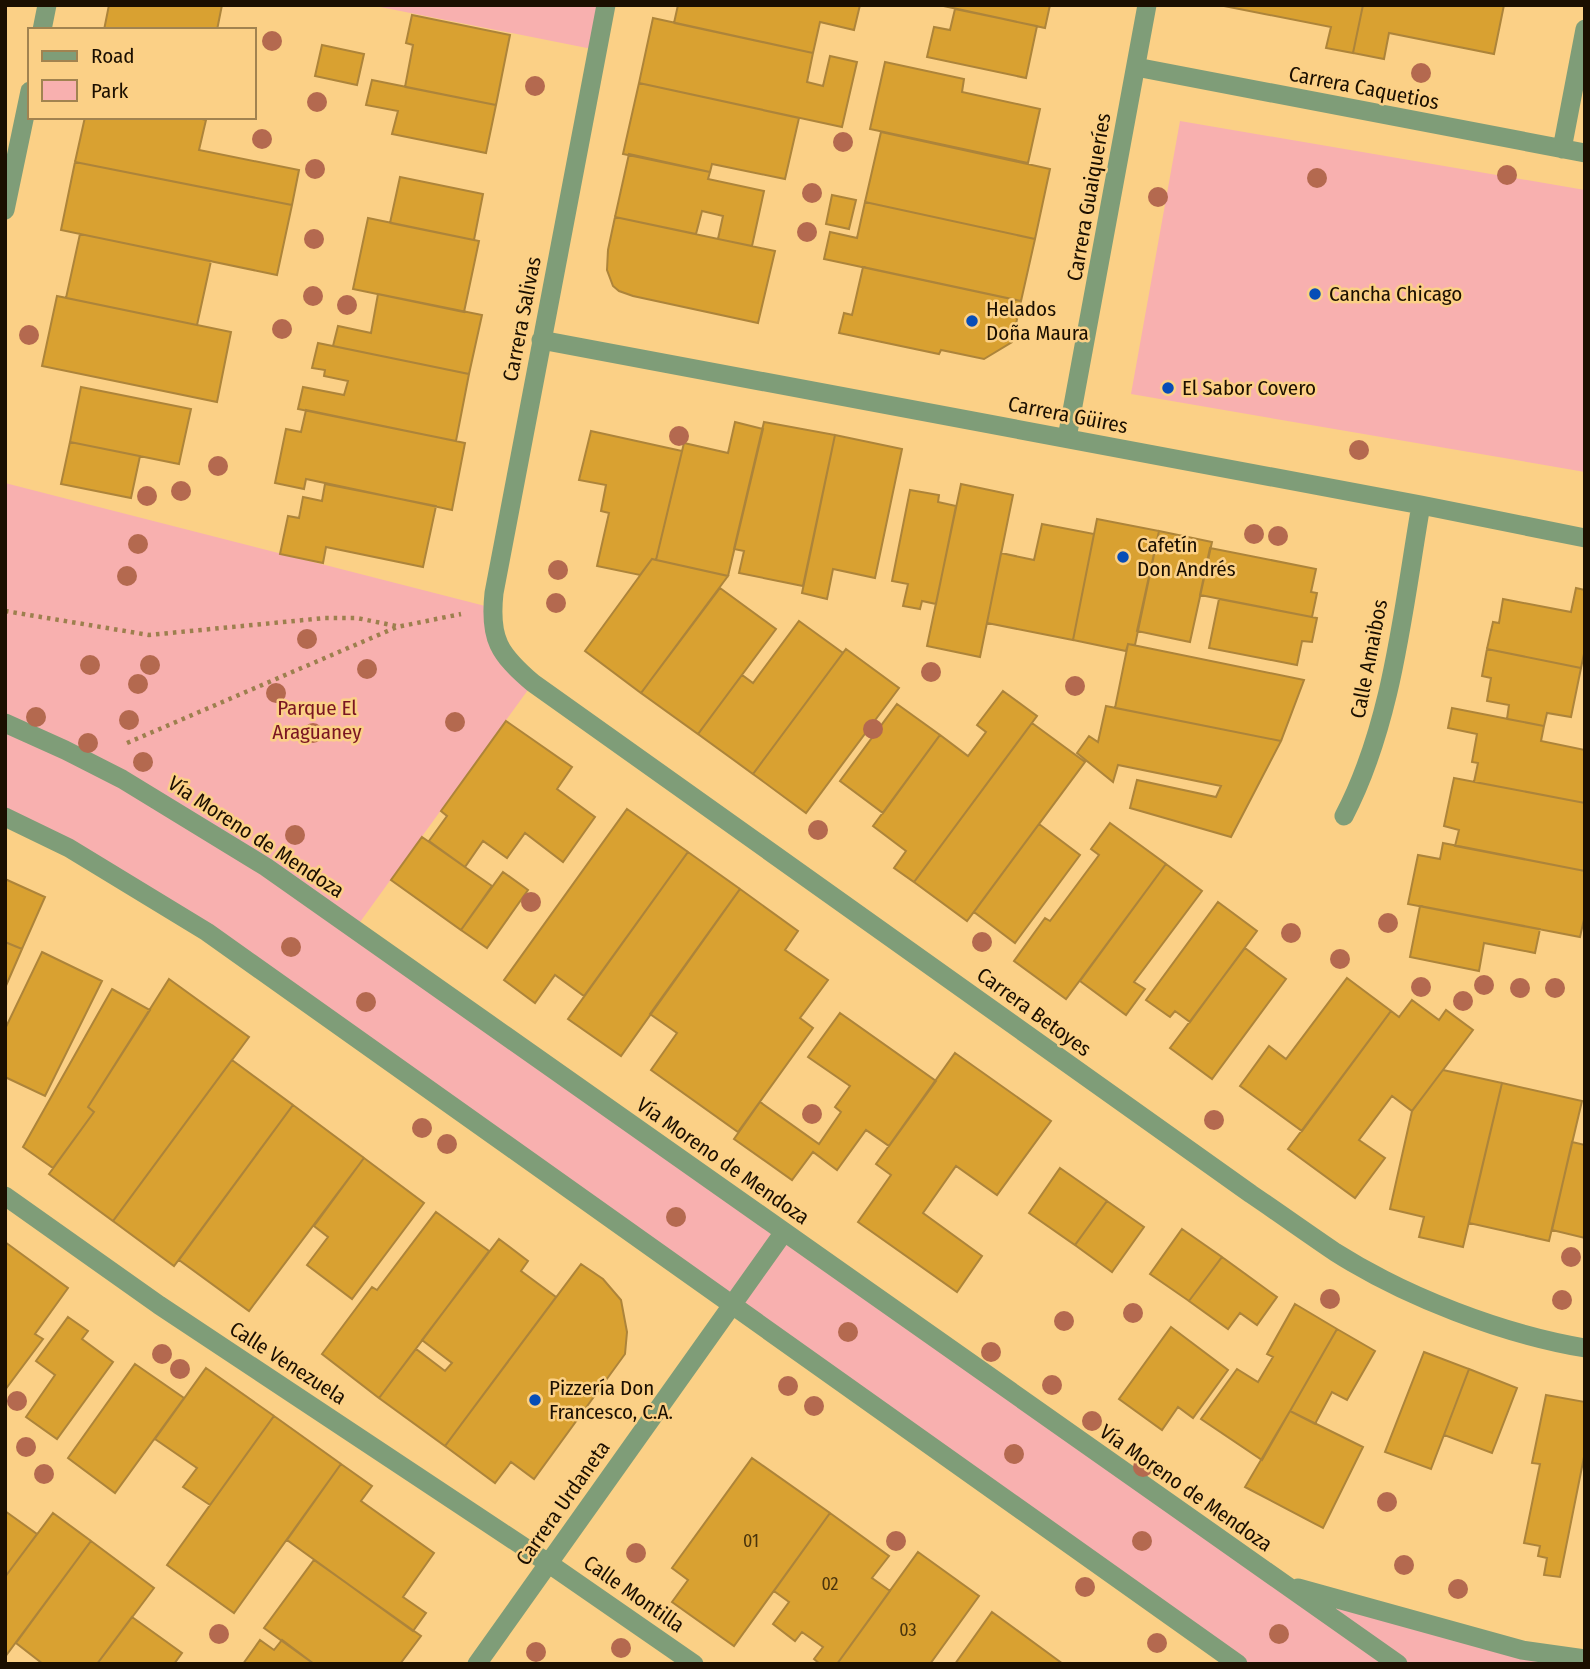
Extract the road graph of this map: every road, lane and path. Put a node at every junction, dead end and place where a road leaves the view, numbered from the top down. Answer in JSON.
{"nodes":[{"id":1,"x":47,"y":5,"type":"edge"},
{"id":2,"x":606,"y":5,"type":"edge"},
{"id":3,"x":1147,"y":5,"type":"edge"},
{"id":4,"x":42,"y":28,"type":"edge"},
{"id":5,"x":1585,"y":29,"type":"edge"},
{"id":6,"x":1136,"y":67,"type":"junction"},
{"id":7,"x":28,"y":101,"type":"edge"},
{"id":8,"x":1562,"y":149,"type":"junction"},
{"id":9,"x":1585,"y":153,"type":"edge"},
{"id":10,"x":5,"y":210,"type":"edge"},
{"id":11,"x":541,"y":340,"type":"junction"},
{"id":12,"x":1067,"y":438,"type":"junction"},
{"id":13,"x":1421,"y":505,"type":"junction"},
{"id":14,"x":1585,"y":538,"type":"edge"},
{"id":15,"x":492,"y":608,"type":"junction"},
{"id":16,"x":5,"y":611,"type":"edge"},
{"id":17,"x":397,"y":627,"type":"junction"},
{"id":18,"x":498,"y":643,"type":"joint"},
{"id":19,"x":5,"y":723,"type":"edge"},
{"id":20,"x":86,"y":761,"type":"junction"},
{"id":21,"x":1344,"y":816,"type":"dead end"},
{"id":22,"x":5,"y":817,"type":"edge"},
{"id":23,"x":5,"y":1196,"type":"edge"},
{"id":24,"x":784,"y":1232,"type":"junction"},
{"id":25,"x":732,"y":1304,"type":"junction"},
{"id":26,"x":1585,"y":1348,"type":"edge"},
{"id":27,"x":548,"y":1563,"type":"junction"},
{"id":28,"x":1283,"y":1583,"type":"junction"},
{"id":29,"x":1585,"y":1659,"type":"edge"},
{"id":30,"x":477,"y":1664,"type":"edge"},
{"id":31,"x":694,"y":1664,"type":"edge"},
{"id":32,"x":1238,"y":1664,"type":"edge"},
{"id":33,"x":1398,"y":1664,"type":"edge"}],
"edges":[{"from":1,"to":4,"type":"street"},
{"from":2,"to":11,"type":"street","name":"Carrera Salivas"},
{"from":3,"to":6,"type":"street","name":"Carrera Guaiqueríes"},
{"from":5,"to":8,"type":"street"},
{"from":6,"to":8,"type":"street","name":"Carrera Caquetios"},
{"from":6,"to":12,"type":"street","name":"Carrera Guaiqueríes"},
{"from":7,"to":10,"type":"street"},
{"from":8,"to":9,"type":"street","name":"Carrera Caquetios"},
{"from":11,"to":12,"type":"street","name":"Carrera Güires"},
{"from":11,"to":15,"type":"street","name":"Carrera Salivas"},
{"from":12,"to":13,"type":"street","name":"Carrera Güires"},
{"from":13,"to":14,"type":"street","name":"Carrera Güires"},
{"from":13,"to":21,"type":"street","name":"Calle Amaibos"},
{"from":15,"to":17,"type":"path"},
{"from":15,"to":18,"type":"street","name":"Carrera Salivas"},
{"from":16,"to":17,"type":"path"},
{"from":17,"to":20,"type":"path"},
{"from":18,"to":26,"type":"street","name":"Carrera Betoyes"},
{"from":19,"to":20,"type":"street","name":"Vía Moreno de Mendoza"},
{"from":20,"to":24,"type":"street","name":"Vía Moreno de Mendoza"},
{"from":22,"to":25,"type":"street"},
{"from":23,"to":27,"type":"street","name":"Calle Venezuela"},
{"from":24,"to":25,"type":"street","name":"Carrera Urdaneta"},
{"from":24,"to":28,"type":"street","name":"Vía Moreno de Mendoza"},
{"from":25,"to":27,"type":"street","name":"Carrera Urdaneta"},
{"from":25,"to":32,"type":"street"},
{"from":27,"to":30,"type":"street","name":"Carrera Urdaneta"},
{"from":27,"to":31,"type":"street","name":"Calle Montilla"},
{"from":28,"to":29,"type":"street"},
{"from":28,"to":33,"type":"street","name":"Vía Moreno de Mendoza"}]}
